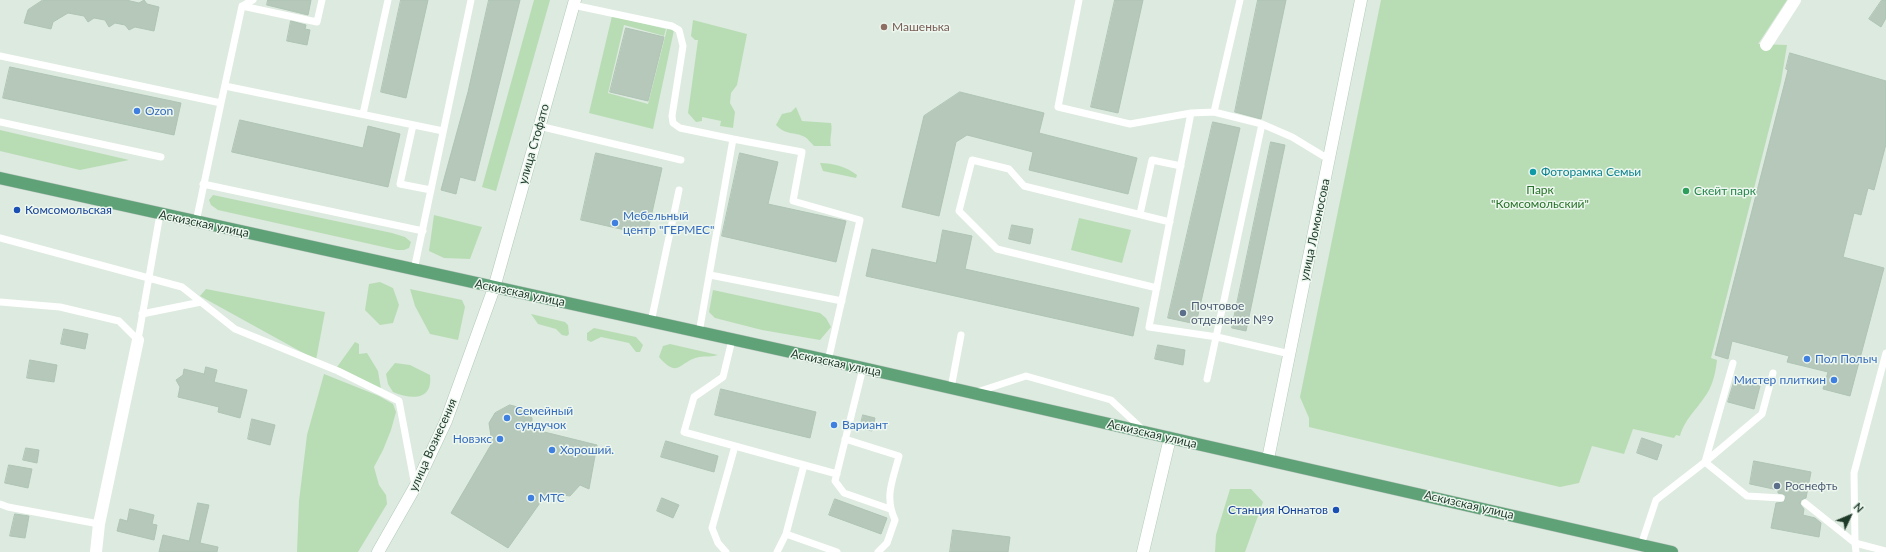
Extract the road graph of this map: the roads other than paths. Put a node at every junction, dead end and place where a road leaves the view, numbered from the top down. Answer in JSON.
{"nodes":[{"id":1,"x":253,"y":0,"type":"edge"},
{"id":2,"x":322,"y":0,"type":"edge"},
{"id":3,"x":388,"y":0,"type":"edge"},
{"id":4,"x":471,"y":0,"type":"edge"},
{"id":5,"x":1079,"y":0,"type":"edge"},
{"id":6,"x":1240,"y":0,"type":"edge"},
{"id":7,"x":1361,"y":0,"type":"edge"},
{"id":8,"x":1795,"y":0,"type":"edge"},
{"id":9,"x":574,"y":3,"type":"edge"},
{"id":10,"x":242,"y":6,"type":"junction"},
{"id":11,"x":1766,"y":45,"type":"dead end"},
{"id":12,"x":0,"y":56,"type":"edge"},
{"id":13,"x":225,"y":86,"type":"junction"},
{"id":14,"x":221,"y":103,"type":"junction"},
{"id":15,"x":1214,"y":112,"type":"junction"},
{"id":16,"x":1191,"y":113,"type":"junction"},
{"id":17,"x":362,"y":114,"type":"junction"},
{"id":18,"x":0,"y":122,"type":"edge"},
{"id":19,"x":1262,"y":124,"type":"junction"},
{"id":20,"x":413,"y":125,"type":"junction"},
{"id":21,"x":539,"y":126,"type":"junction"},
{"id":22,"x":443,"y":131,"type":"junction"},
{"id":23,"x":734,"y":139,"type":"junction"},
{"id":24,"x":161,"y":157,"type":"dead end"},
{"id":25,"x":681,"y":160,"type":"dead end"},
{"id":26,"x":1330,"y":160,"type":"junction"},
{"id":27,"x":1181,"y":166,"type":"junction"},
{"id":28,"x":0,"y":178,"type":"edge"},
{"id":29,"x":204,"y":184,"type":"junction"},
{"id":30,"x":431,"y":190,"type":"junction"},
{"id":31,"x":679,"y":190,"type":"dead end"},
{"id":32,"x":160,"y":214,"type":"junction"},
{"id":33,"x":1140,"y":214,"type":"junction"},
{"id":34,"x":196,"y":222,"type":"junction"},
{"id":35,"x":1170,"y":222,"type":"junction"},
{"id":36,"x":422,"y":231,"type":"junction"},
{"id":37,"x":0,"y":238,"type":"edge"},
{"id":38,"x":414,"y":270,"type":"junction"},
{"id":39,"x":710,"y":275,"type":"junction"},
{"id":40,"x":150,"y":277,"type":"junction"},
{"id":41,"x":494,"y":288,"type":"junction"},
{"id":42,"x":1157,"y":288,"type":"junction"},
{"id":43,"x":842,"y":301,"type":"junction"},
{"id":44,"x":0,"y":302,"type":"edge"},
{"id":45,"x":201,"y":302,"type":"junction"},
{"id":46,"x":142,"y":314,"type":"junction"},
{"id":47,"x":651,"y":322,"type":"junction"},
{"id":48,"x":699,"y":333,"type":"junction"},
{"id":49,"x":961,"y":335,"type":"dead end"},
{"id":50,"x":1216,"y":337,"type":"junction"},
{"id":51,"x":138,"y":340,"type":"junction"},
{"id":52,"x":732,"y":340,"type":"junction"},
{"id":53,"x":1886,"y":353,"type":"edge"},
{"id":54,"x":1290,"y":354,"type":"junction"},
{"id":55,"x":828,"y":361,"type":"junction"},
{"id":56,"x":1733,"y":363,"type":"dead end"},
{"id":57,"x":863,"y":368,"type":"junction"},
{"id":58,"x":1773,"y":373,"type":"dead end"},
{"id":59,"x":1207,"y":379,"type":"dead end"},
{"id":60,"x":951,"y":388,"type":"junction"},
{"id":61,"x":973,"y":393,"type":"junction"},
{"id":62,"x":1146,"y":433,"type":"junction"},
{"id":63,"x":1170,"y":438,"type":"junction"},
{"id":64,"x":845,"y":439,"type":"junction"},
{"id":65,"x":735,"y":446,"type":"junction"},
{"id":66,"x":1268,"y":460,"type":"junction"},
{"id":67,"x":1705,"y":462,"type":"junction"},
{"id":68,"x":804,"y":465,"type":"junction"},
{"id":69,"x":837,"y":474,"type":"junction"},
{"id":70,"x":415,"y":487,"type":"junction"},
{"id":71,"x":1781,"y":498,"type":"dead end"},
{"id":72,"x":1805,"y":503,"type":"dead end"},
{"id":73,"x":0,"y":504,"type":"edge"},
{"id":74,"x":8,"y":507,"type":"junction"},
{"id":75,"x":890,"y":509,"type":"junction"},
{"id":76,"x":0,"y":512,"type":"edge"},
{"id":77,"x":99,"y":524,"type":"junction"},
{"id":78,"x":786,"y":534,"type":"junction"},
{"id":79,"x":1855,"y":544,"type":"junction"},
{"id":80,"x":1640,"y":545,"type":"junction"},
{"id":81,"x":1886,"y":551,"type":"edge"},
{"id":82,"x":96,"y":552,"type":"edge"},
{"id":83,"x":378,"y":552,"type":"edge"},
{"id":84,"x":726,"y":552,"type":"edge"},
{"id":85,"x":777,"y":552,"type":"edge"},
{"id":86,"x":837,"y":552,"type":"edge"},
{"id":87,"x":878,"y":552,"type":"edge"},
{"id":88,"x":1143,"y":552,"type":"edge"},
{"id":89,"x":1672,"y":552,"type":"edge"},
{"id":90,"x":1856,"y":552,"type":"edge"}],
"edges":[{"from":1,"to":10,"type":"lane"},
{"from":2,"to":10,"type":"lane"},
{"from":3,"to":17,"type":"lane"},
{"from":4,"to":22,"type":"lane"},
{"from":5,"to":16,"type":"lane"},
{"from":6,"to":15,"type":"lane"},
{"from":7,"to":26,"type":"street","name":"улица Ломоносова"},
{"from":8,"to":11,"type":"street"},
{"from":9,"to":21,"type":"street","name":"улица Стофато"},
{"from":9,"to":23,"type":"lane"},
{"from":10,"to":13,"type":"lane"},
{"from":12,"to":14,"type":"lane"},
{"from":13,"to":14,"type":"lane"},
{"from":13,"to":17,"type":"lane"},
{"from":14,"to":29,"type":"lane"},
{"from":15,"to":16,"type":"lane"},
{"from":15,"to":19,"type":"lane"},
{"from":16,"to":27,"type":"lane"},
{"from":17,"to":20,"type":"lane"},
{"from":18,"to":24,"type":"lane"},
{"from":19,"to":26,"type":"lane"},
{"from":19,"to":50,"type":"lane"},
{"from":20,"to":22,"type":"lane"},
{"from":20,"to":30,"type":"lane"},
{"from":21,"to":25,"type":"lane"},
{"from":21,"to":41,"type":"street","name":"улица Стофато"},
{"from":22,"to":30,"type":"lane"},
{"from":23,"to":39,"type":"lane"},
{"from":23,"to":43,"type":"lane"},
{"from":26,"to":54,"type":"street","name":"улица Ломоносова"},
{"from":27,"to":33,"type":"lane"},
{"from":27,"to":35,"type":"lane"},
{"from":28,"to":32,"type":"main road","name":"Аскизская улица"},
{"from":29,"to":34,"type":"lane"},
{"from":29,"to":36,"type":"lane"},
{"from":30,"to":36,"type":"lane"},
{"from":31,"to":47,"type":"lane"},
{"from":32,"to":34,"type":"main road","name":"Аскизская улица"},
{"from":32,"to":40,"type":"lane"},
{"from":33,"to":35,"type":"lane"},
{"from":33,"to":42,"type":"lane"},
{"from":34,"to":38,"type":"main road","name":"Аскизская улица"},
{"from":35,"to":42,"type":"lane"},
{"from":36,"to":38,"type":"lane"},
{"from":37,"to":40,"type":"lane"},
{"from":38,"to":41,"type":"main road","name":"Аскизская улица"},
{"from":39,"to":43,"type":"lane"},
{"from":39,"to":48,"type":"lane"},
{"from":40,"to":45,"type":"lane"},
{"from":40,"to":46,"type":"lane"},
{"from":41,"to":47,"type":"main road","name":"Аскизская улица"},
{"from":41,"to":70,"type":"street","name":"улица Вознесения"},
{"from":42,"to":50,"type":"lane"},
{"from":43,"to":55,"type":"lane"},
{"from":44,"to":51,"type":"lane"},
{"from":45,"to":46,"type":"lane"},
{"from":45,"to":70,"type":"lane"},
{"from":46,"to":51,"type":"lane"},
{"from":47,"to":48,"type":"main road","name":"Аскизская улица"},
{"from":48,"to":52,"type":"main road","name":"Аскизская улица"},
{"from":49,"to":60,"type":"lane"},
{"from":50,"to":54,"type":"lane"},
{"from":50,"to":59,"type":"lane"},
{"from":51,"to":77,"type":"street"},
{"from":52,"to":55,"type":"main road","name":"Аскизская улица"},
{"from":52,"to":65,"type":"lane"},
{"from":53,"to":79,"type":"lane"},
{"from":54,"to":66,"type":"street","name":"улица Ломоносова"},
{"from":55,"to":57,"type":"main road","name":"Аскизская улица"},
{"from":56,"to":67,"type":"lane"},
{"from":57,"to":60,"type":"main road","name":"Аскизская улица"},
{"from":57,"to":64,"type":"lane"},
{"from":58,"to":67,"type":"lane"},
{"from":60,"to":61,"type":"main road","name":"Аскизская улица"},
{"from":61,"to":62,"type":"main road","name":"Аскизская улица"},
{"from":61,"to":62,"type":"lane"},
{"from":62,"to":63,"type":"main road","name":"Аскизская улица"},
{"from":63,"to":66,"type":"main road","name":"Аскизская улица"},
{"from":63,"to":88,"type":"street"},
{"from":64,"to":69,"type":"lane"},
{"from":64,"to":75,"type":"lane"},
{"from":65,"to":68,"type":"lane"},
{"from":65,"to":84,"type":"lane"},
{"from":66,"to":80,"type":"main road","name":"Аскизская улица"},
{"from":67,"to":71,"type":"lane"},
{"from":67,"to":80,"type":"lane"},
{"from":68,"to":69,"type":"lane"},
{"from":68,"to":78,"type":"lane"},
{"from":69,"to":75,"type":"lane"},
{"from":70,"to":83,"type":"street","name":"улица Вознесения"},
{"from":72,"to":79,"type":"lane"},
{"from":73,"to":74,"type":"lane"},
{"from":74,"to":76,"type":"lane"},
{"from":74,"to":77,"type":"lane"},
{"from":75,"to":87,"type":"lane"},
{"from":77,"to":82,"type":"street"},
{"from":78,"to":85,"type":"lane"},
{"from":78,"to":86,"type":"lane"},
{"from":79,"to":81,"type":"lane"},
{"from":79,"to":90,"type":"lane"},
{"from":80,"to":89,"type":"main road","name":"Аскизская улица"}]}
